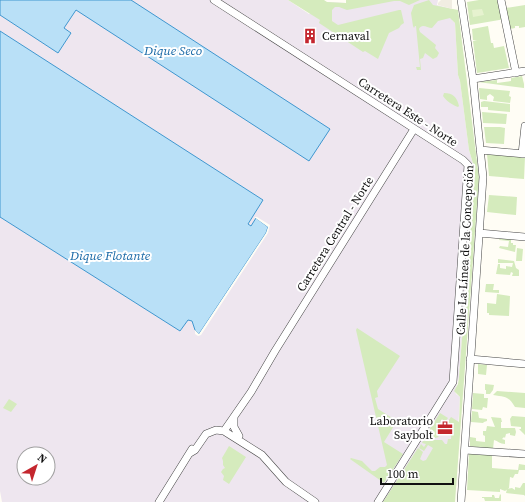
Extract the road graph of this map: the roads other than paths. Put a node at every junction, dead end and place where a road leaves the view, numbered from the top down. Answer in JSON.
{"nodes":[{"id":1,"x":214,"y":0,"type":"edge"},
{"id":2,"x":461,"y":0,"type":"edge"},
{"id":3,"x":501,"y":0,"type":"edge"},
{"id":4,"x":525,"y":71,"type":"edge"},
{"id":5,"x":516,"y":73,"type":"junction"},
{"id":6,"x":473,"y":79,"type":"junction"},
{"id":7,"x":525,"y":126,"type":"edge"},
{"id":8,"x":414,"y":129,"type":"junction"},
{"id":9,"x":480,"y":150,"type":"junction"},
{"id":10,"x":524,"y":154,"type":"edge"},
{"id":11,"x":480,"y":233,"type":"junction"},
{"id":12,"x":525,"y":237,"type":"edge"},
{"id":13,"x":275,"y":351,"type":"junction"},
{"id":14,"x":470,"y":359,"type":"junction"},
{"id":15,"x":525,"y":364,"type":"edge"},
{"id":16,"x":235,"y":416,"type":"junction"},
{"id":17,"x":225,"y":429,"type":"junction"},
{"id":18,"x":239,"y":436,"type":"junction"},
{"id":19,"x":465,"y":450,"type":"junction"},
{"id":20,"x":525,"y":454,"type":"edge"},
{"id":21,"x":266,"y":460,"type":"junction"},
{"id":22,"x":158,"y":502,"type":"edge"},
{"id":23,"x":315,"y":502,"type":"edge"},
{"id":24,"x":378,"y":502,"type":"edge"},
{"id":25,"x":461,"y":502,"type":"edge"}],
"edges":[{"from":1,"to":8,"type":"street","name":"Carretera Este - Norte"},
{"from":2,"to":6,"type":"street","name":"Calle La Línea de la Concepción"},
{"from":3,"to":5,"type":"street"},
{"from":4,"to":5,"type":"street"},
{"from":5,"to":6,"type":"street"},
{"from":6,"to":9,"type":"street","name":"Calle La Línea de la Concepción"},
{"from":7,"to":10,"type":"street"},
{"from":8,"to":13,"type":"street","name":"Carretera Central - Norte"},
{"from":8,"to":24,"type":"street","name":"Carretera Este - Norte"},
{"from":9,"to":10,"type":"street"},
{"from":9,"to":11,"type":"street","name":"Calle La Línea de la Concepción"},
{"from":11,"to":12,"type":"street"},
{"from":11,"to":14,"type":"street","name":"Calle La Línea de la Concepción"},
{"from":13,"to":16,"type":"street"},
{"from":13,"to":17,"type":"street"},
{"from":14,"to":15,"type":"street"},
{"from":14,"to":19,"type":"street","name":"Calle La Línea de la Concepción"},
{"from":16,"to":17,"type":"street"},
{"from":16,"to":18,"type":"street"},
{"from":17,"to":18,"type":"street"},
{"from":17,"to":21,"type":"street"},
{"from":17,"to":22,"type":"street"},
{"from":18,"to":21,"type":"street"},
{"from":19,"to":20,"type":"street"},
{"from":19,"to":25,"type":"street","name":"Calle La Línea de la Concepción"},
{"from":21,"to":23,"type":"street"}]}
